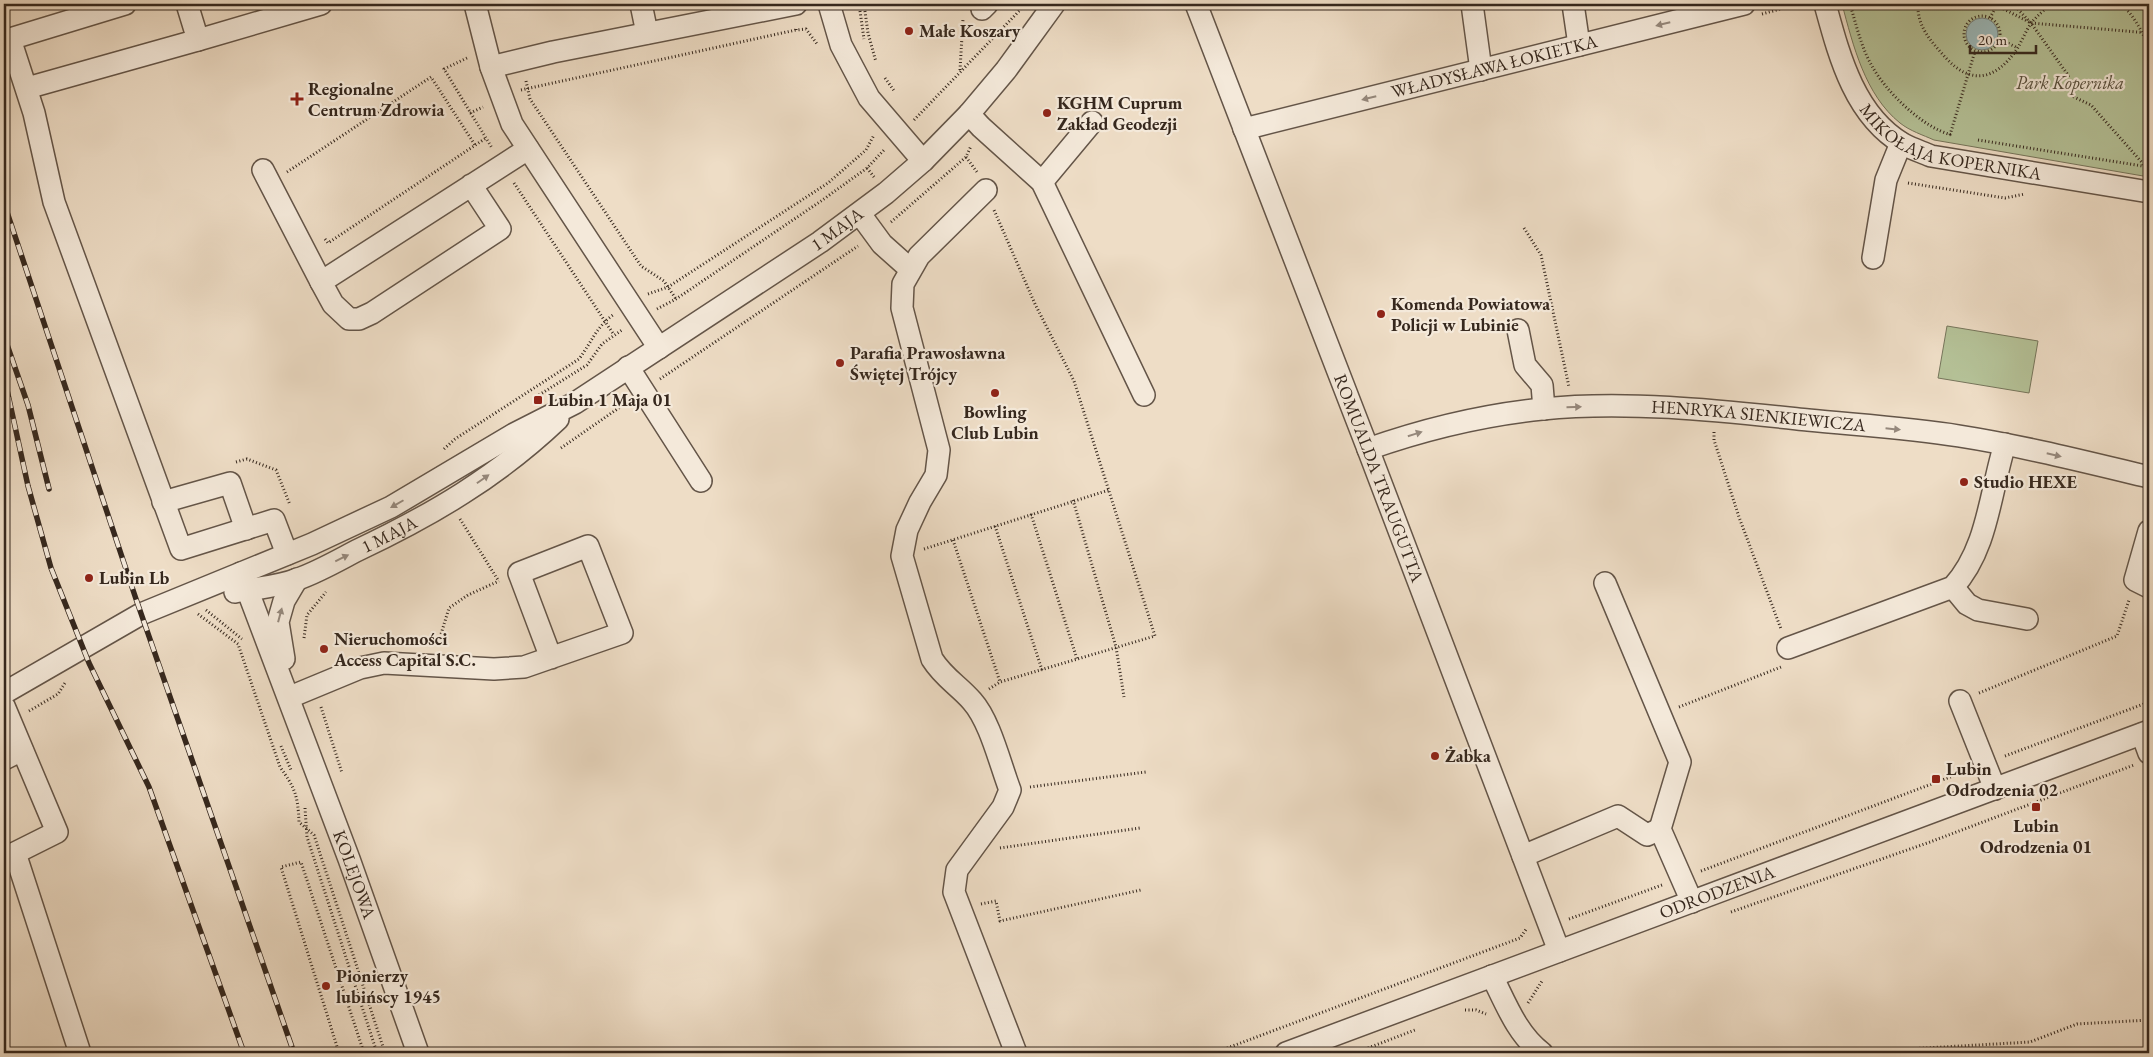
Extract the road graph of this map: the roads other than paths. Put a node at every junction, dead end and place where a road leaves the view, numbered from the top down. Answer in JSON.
{"nodes":[{"id":1,"x":125,"y":4,"type":"edge"},
{"id":2,"x":187,"y":4,"type":"edge"},
{"id":3,"x":321,"y":4,"type":"edge"},
{"id":4,"x":475,"y":4,"type":"edge"},
{"id":5,"x":641,"y":4,"type":"edge"},
{"id":6,"x":796,"y":4,"type":"edge"},
{"id":7,"x":829,"y":4,"type":"edge"},
{"id":8,"x":1054,"y":4,"type":"edge"},
{"id":9,"x":1196,"y":4,"type":"edge"},
{"id":10,"x":1472,"y":4,"type":"edge"},
{"id":11,"x":1573,"y":4,"type":"edge"},
{"id":12,"x":1740,"y":8,"type":"edge"},
{"id":13,"x":1818,"y":8,"type":"edge"},
{"id":14,"x":647,"y":33,"type":"junction"},
{"id":15,"x":198,"y":40,"type":"junction"},
{"id":16,"x":1579,"y":45,"type":"junction"},
{"id":17,"x":488,"y":59,"type":"junction"},
{"id":18,"x":1481,"y":70,"type":"junction"},
{"id":19,"x":27,"y":88,"type":"junction"},
{"id":20,"x":969,"y":114,"type":"junction"},
{"id":21,"x":1092,"y":122,"type":"dead end"},
{"id":22,"x":1244,"y":129,"type":"junction"},
{"id":23,"x":1901,"y":143,"type":"junction"},
{"id":24,"x":528,"y":149,"type":"junction"},
{"id":25,"x":923,"y":161,"type":"junction"},
{"id":26,"x":273,"y":172,"type":"road end"},
{"id":27,"x":1042,"y":182,"type":"junction"},
{"id":28,"x":471,"y":185,"type":"junction"},
{"id":29,"x":986,"y":190,"type":"road end"},
{"id":30,"x":2149,"y":192,"type":"edge"},
{"id":31,"x":860,"y":214,"type":"junction"},
{"id":32,"x":1873,"y":258,"type":"dead end"},
{"id":33,"x":910,"y":269,"type":"junction"},
{"id":34,"x":322,"y":282,"type":"junction"},
{"id":35,"x":1518,"y":330,"type":"dead end"},
{"id":36,"x":659,"y":348,"type":"junction"},
{"id":37,"x":628,"y":368,"type":"junction"},
{"id":38,"x":1144,"y":395,"type":"dead end"},
{"id":39,"x":575,"y":403,"type":"junction"},
{"id":40,"x":1544,"y":408,"type":"junction"},
{"id":41,"x":2005,"y":444,"type":"junction"},
{"id":42,"x":1368,"y":449,"type":"junction"},
{"id":43,"x":2149,"y":477,"type":"edge"},
{"id":44,"x":701,"y":481,"type":"dead end"},
{"id":45,"x":163,"y":502,"type":"junction"},
{"id":46,"x":246,"y":529,"type":"junction"},
{"id":47,"x":2149,"y":531,"type":"edge"},
{"id":48,"x":287,"y":554,"type":"junction"},
{"id":49,"x":298,"y":579,"type":"junction"},
{"id":50,"x":245,"y":581,"type":"junction"},
{"id":51,"x":1605,"y":583,"type":"dead end"},
{"id":52,"x":2142,"y":584,"type":"edge"},
{"id":53,"x":1953,"y":587,"type":"junction"},
{"id":54,"x":2027,"y":619,"type":"dead end"},
{"id":55,"x":1788,"y":648,"type":"road end"},
{"id":56,"x":551,"y":658,"type":"junction"},
{"id":57,"x":4,"y":693,"type":"edge"},
{"id":58,"x":290,"y":697,"type":"junction"},
{"id":59,"x":1960,"y":700,"type":"road end"},
{"id":60,"x":7,"y":714,"type":"edge"},
{"id":61,"x":2145,"y":745,"type":"edge"},
{"id":62,"x":13,"y":755,"type":"edge"},
{"id":63,"x":1995,"y":788,"type":"junction"},
{"id":64,"x":1660,"y":829,"type":"junction"},
{"id":65,"x":9,"y":855,"type":"edge"},
{"id":66,"x":1523,"y":856,"type":"junction"},
{"id":67,"x":1692,"y":902,"type":"junction"},
{"id":68,"x":1559,"y":951,"type":"junction"},
{"id":69,"x":1492,"y":976,"type":"junction"},
{"id":70,"x":1550,"y":1049,"type":"edge"},
{"id":71,"x":80,"y":1053,"type":"edge"},
{"id":72,"x":418,"y":1053,"type":"edge"},
{"id":73,"x":1016,"y":1053,"type":"edge"},
{"id":74,"x":1286,"y":1053,"type":"edge"}],
"edges":[{"from":1,"to":19,"type":"street"},
{"from":2,"to":15,"type":"street"},
{"from":3,"to":15,"type":"street"},
{"from":4,"to":17,"type":"street"},
{"from":5,"to":14,"type":"street"},
{"from":6,"to":14,"type":"street"},
{"from":7,"to":25,"type":"street"},
{"from":8,"to":20,"type":"street","name":"1 MAJA"},
{"from":9,"to":22,"type":"street","name":"ROMUALDA TRAUGUTTA"},
{"from":10,"to":18,"type":"street"},
{"from":11,"to":16,"type":"street"},
{"from":12,"to":16,"type":"street","name":"WŁADYSŁAWA ŁOKIETKA","one_way":true},
{"from":13,"to":23,"type":"street","name":"MIKOŁAJA KOPERNIKA"},
{"from":14,"to":17,"type":"street"},
{"from":15,"to":19,"type":"street"},
{"from":16,"to":18,"type":"street","name":"WŁADYSŁAWA ŁOKIETKA"},
{"from":17,"to":24,"type":"street"},
{"from":18,"to":22,"type":"street","name":"WŁADYSŁAWA ŁOKIETKA","one_way":true},
{"from":19,"to":45,"type":"street"},
{"from":20,"to":25,"type":"street","name":"1 MAJA"},
{"from":20,"to":27,"type":"street"},
{"from":21,"to":27,"type":"street"},
{"from":22,"to":42,"type":"street","name":"ROMUALDA TRAUGUTTA"},
{"from":23,"to":30,"type":"street","name":"MIKOŁAJA KOPERNIKA"},
{"from":23,"to":32,"type":"street"},
{"from":24,"to":28,"type":"street"},
{"from":24,"to":36,"type":"street"},
{"from":25,"to":31,"type":"street","name":"1 MAJA"},
{"from":26,"to":34,"type":"street"},
{"from":27,"to":38,"type":"street"},
{"from":28,"to":34,"type":"street"},
{"from":28,"to":34,"type":"street"},
{"from":29,"to":33,"type":"street"},
{"from":31,"to":33,"type":"street"},
{"from":31,"to":36,"type":"street","name":"1 MAJA"},
{"from":33,"to":73,"type":"street"},
{"from":35,"to":40,"type":"street"},
{"from":36,"to":37,"type":"street","name":"1 MAJA"},
{"from":37,"to":39,"type":"street","name":"1 MAJA"},
{"from":37,"to":44,"type":"street"},
{"from":39,"to":48,"type":"street","name":"1 MAJA","one_way":true},
{"from":49,"to":39,"type":"street","name":"1 MAJA","one_way":true},
{"from":40,"to":41,"type":"street","name":"HENRYKA SIENKIEWICZA","one_way":true},
{"from":42,"to":40,"type":"street","name":"HENRYKA SIENKIEWICZA","one_way":true},
{"from":41,"to":43,"type":"street","name":"HENRYKA SIENKIEWICZA","one_way":true},
{"from":41,"to":53,"type":"street"},
{"from":42,"to":66,"type":"street","name":"ROMUALDA TRAUGUTTA"},
{"from":45,"to":46,"type":"street"},
{"from":45,"to":46,"type":"street"},
{"from":46,"to":48,"type":"street"},
{"from":47,"to":52,"type":"street"},
{"from":48,"to":50,"type":"street","name":"1 MAJA"},
{"from":49,"to":50,"type":"street","name":"1 MAJA"},
{"from":58,"to":49,"type":"street","name":"KOLEJOWA","one_way":true},
{"from":50,"to":57,"type":"street","name":"1 MAJA"},
{"from":50,"to":58,"type":"street","name":"KOLEJOWA"},
{"from":51,"to":64,"type":"street"},
{"from":53,"to":54,"type":"street"},
{"from":53,"to":55,"type":"street"},
{"from":56,"to":56,"type":"street"},
{"from":56,"to":58,"type":"street"},
{"from":58,"to":72,"type":"street","name":"KOLEJOWA"},
{"from":59,"to":63,"type":"street"},
{"from":60,"to":62,"type":"street"},
{"from":61,"to":63,"type":"street","name":"ODRODZENIA"},
{"from":62,"to":65,"type":"street"},
{"from":63,"to":67,"type":"street","name":"ODRODZENIA"},
{"from":64,"to":66,"type":"street"},
{"from":64,"to":67,"type":"street"},
{"from":65,"to":71,"type":"street"},
{"from":66,"to":68,"type":"street","name":"ROMUALDA TRAUGUTTA"},
{"from":67,"to":68,"type":"street","name":"ODRODZENIA"},
{"from":68,"to":69,"type":"street","name":"ODRODZENIA"},
{"from":69,"to":70,"type":"street"},
{"from":69,"to":74,"type":"street","name":"ODRODZENIA"}]}
